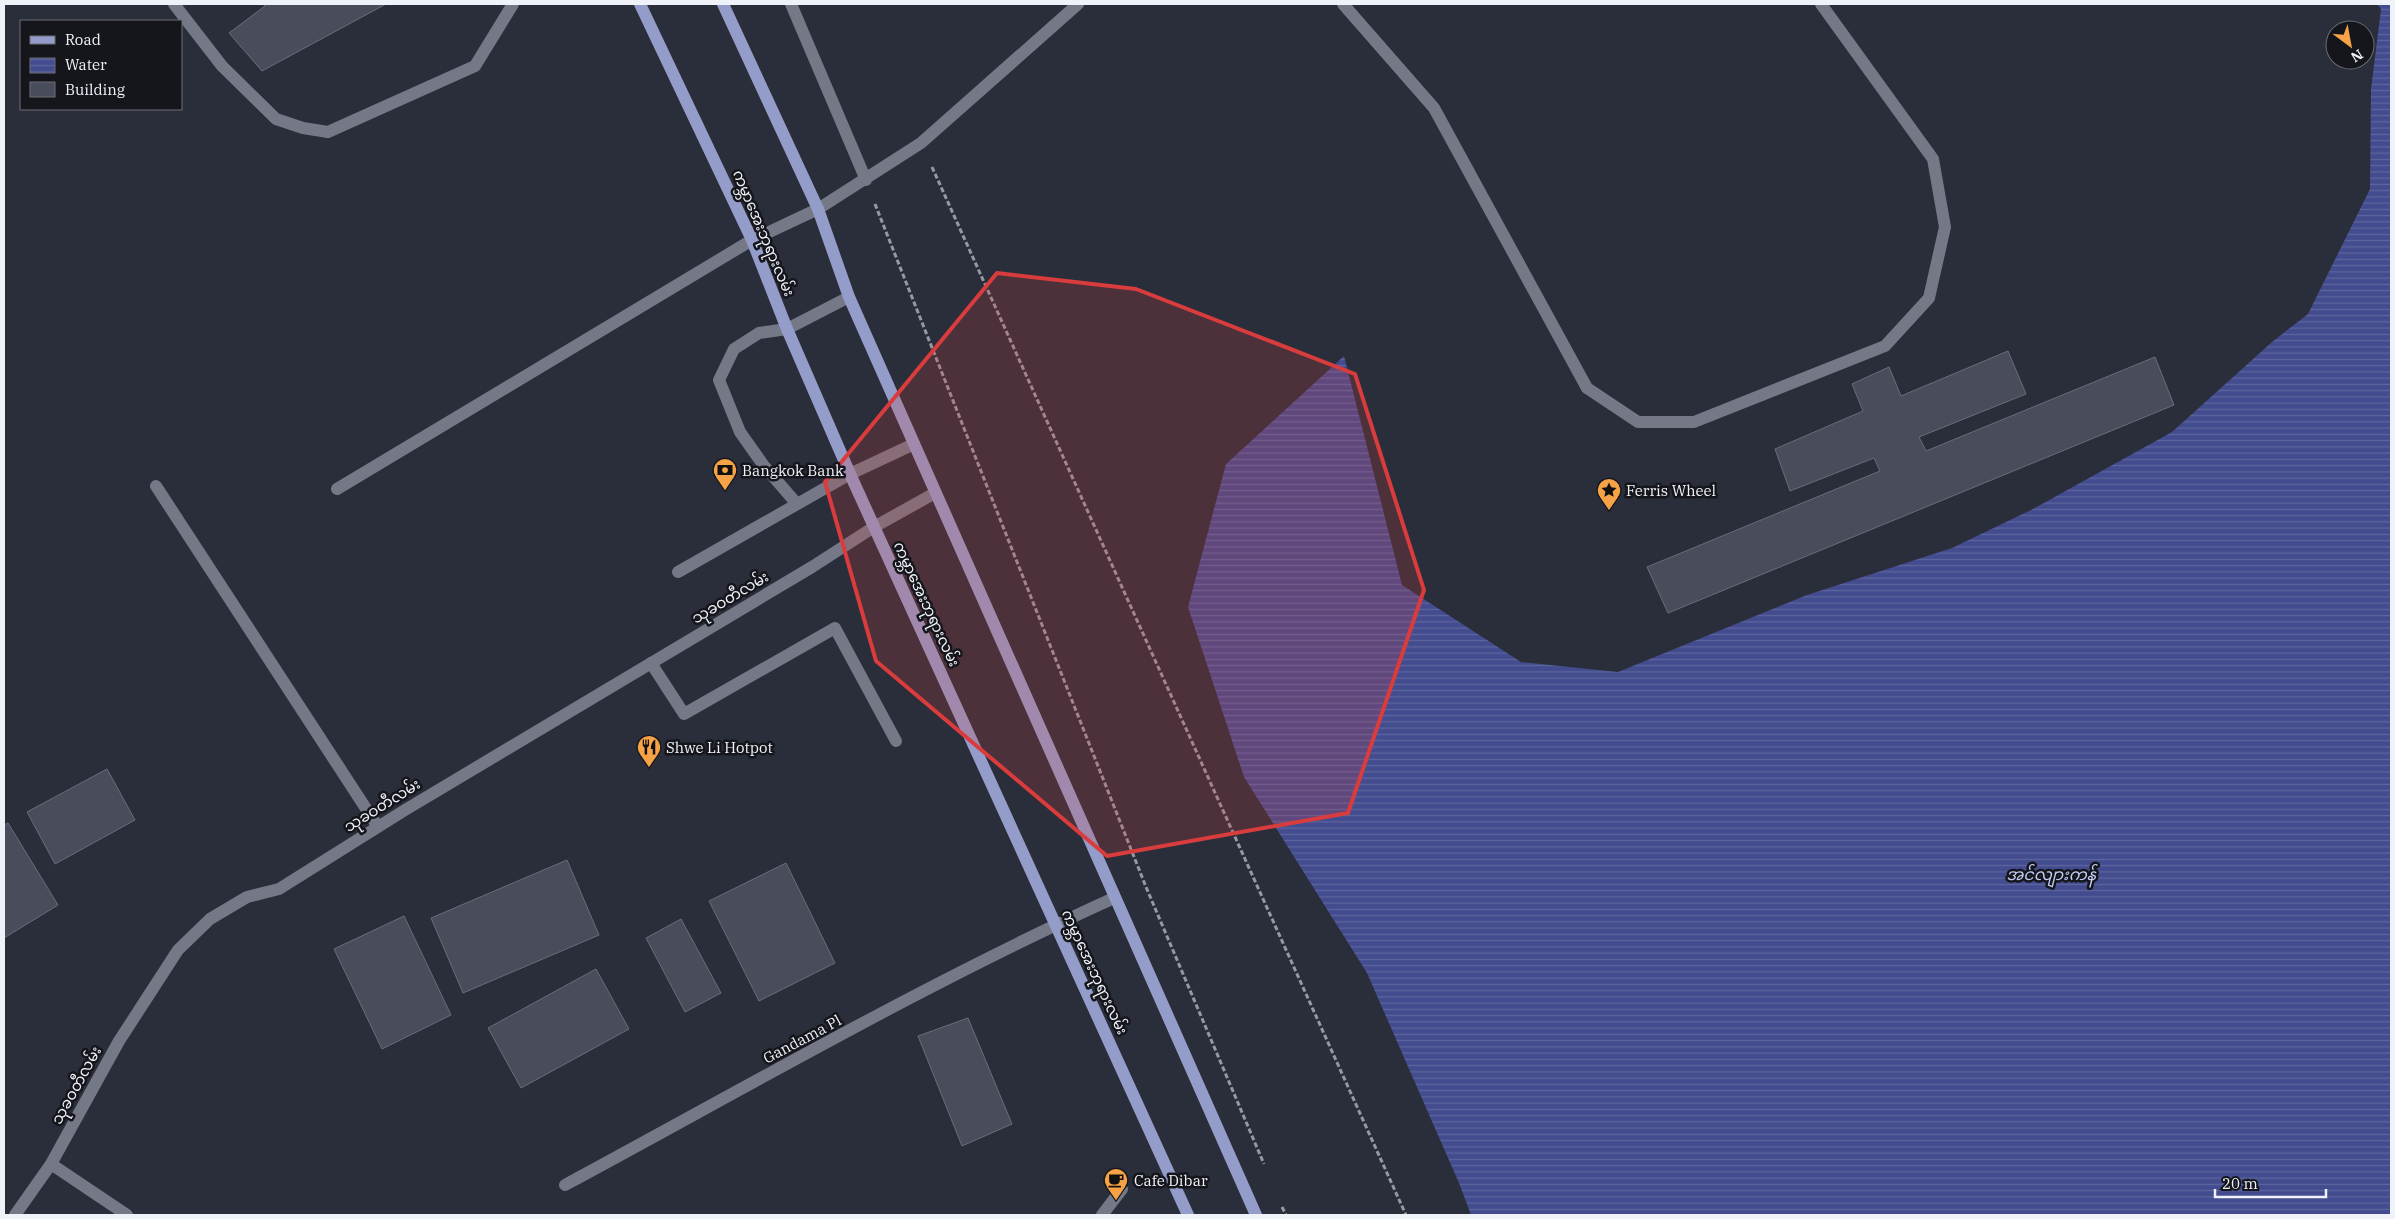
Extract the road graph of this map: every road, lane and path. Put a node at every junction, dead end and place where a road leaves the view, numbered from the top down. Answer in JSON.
{"nodes":[{"id":1,"x":174,"y":4,"type":"edge"},
{"id":2,"x":513,"y":4,"type":"edge"},
{"id":3,"x":640,"y":4,"type":"edge"},
{"id":4,"x":723,"y":4,"type":"edge"},
{"id":5,"x":791,"y":4,"type":"edge"},
{"id":6,"x":1078,"y":4,"type":"edge"},
{"id":7,"x":1343,"y":4,"type":"edge"},
{"id":8,"x":1821,"y":4,"type":"edge"},
{"id":9,"x":921,"y":143,"type":"junction"},
{"id":10,"x":866,"y":180,"type":"junction"},
{"id":11,"x":818,"y":209,"type":"junction"},
{"id":12,"x":752,"y":240,"type":"junction"},
{"id":13,"x":849,"y":297,"type":"junction"},
{"id":14,"x":787,"y":329,"type":"junction"},
{"id":15,"x":914,"y":444,"type":"junction"},
{"id":16,"x":850,"y":474,"type":"junction"},
{"id":17,"x":156,"y":486,"type":"dead end"},
{"id":18,"x":337,"y":489,"type":"dead end"},
{"id":19,"x":936,"y":493,"type":"junction"},
{"id":20,"x":797,"y":504,"type":"junction"},
{"id":21,"x":874,"y":527,"type":"junction"},
{"id":22,"x":678,"y":572,"type":"dead end"},
{"id":23,"x":651,"y":663,"type":"junction"},
{"id":24,"x":896,"y":741,"type":"dead end"},
{"id":25,"x":378,"y":827,"type":"junction"},
{"id":26,"x":1114,"y":898,"type":"junction"},
{"id":27,"x":1056,"y":924,"type":"junction"},
{"id":28,"x":51,"y":1164,"type":"junction"},
{"id":29,"x":1268,"y":1172,"type":"dead end"},
{"id":30,"x":565,"y":1185,"type":"dead end"},
{"id":31,"x":1122,"y":1189,"type":"dead end"},
{"id":32,"x":1279,"y":1198,"type":"dead end"},
{"id":33,"x":1252,"y":1213,"type":"edge"},
{"id":34,"x":15,"y":1215,"type":"edge"},
{"id":35,"x":127,"y":1215,"type":"edge"},
{"id":36,"x":1102,"y":1215,"type":"edge"},
{"id":37,"x":1188,"y":1215,"type":"edge"},
{"id":38,"x":1286,"y":1215,"type":"edge"},
{"id":39,"x":1406,"y":1215,"type":"edge"}],
"edges":[{"from":1,"to":2,"type":"street"},
{"from":3,"to":12,"type":"main road","name":"ကမ္ဘာအေးဘုရားလမ်း"},
{"from":4,"to":11,"type":"main road"},
{"from":5,"to":10,"type":"street"},
{"from":6,"to":9,"type":"street"},
{"from":7,"to":8,"type":"street"},
{"from":9,"to":10,"type":"street"},
{"from":9,"to":39,"type":"path"},
{"from":10,"to":11,"type":"street"},
{"from":10,"to":29,"type":"path"},
{"from":11,"to":12,"type":"street"},
{"from":11,"to":13,"type":"main road"},
{"from":12,"to":14,"type":"main road","name":"ကမ္ဘာအေးဘုရားလမ်း"},
{"from":12,"to":18,"type":"street"},
{"from":13,"to":14,"type":"street"},
{"from":13,"to":15,"type":"main road"},
{"from":14,"to":16,"type":"main road","name":"ကမ္ဘာအေးဘုရားလမ်း"},
{"from":14,"to":20,"type":"street"},
{"from":15,"to":16,"type":"street"},
{"from":15,"to":19,"type":"main road"},
{"from":16,"to":20,"type":"street"},
{"from":16,"to":21,"type":"main road","name":"ကမ္ဘာအေးဘုရားလမ်း"},
{"from":17,"to":25,"type":"street"},
{"from":19,"to":21,"type":"street","name":"သုခဝတီလမ်း"},
{"from":19,"to":26,"type":"main road"},
{"from":20,"to":22,"type":"street"},
{"from":21,"to":23,"type":"street","name":"သုခဝတီလမ်း"},
{"from":21,"to":27,"type":"main road","name":"ကမ္ဘာအေးဘုရားလမ်း"},
{"from":23,"to":24,"type":"street"},
{"from":23,"to":25,"type":"street","name":"သုခဝတီလမ်း"},
{"from":25,"to":28,"type":"street","name":"သုခဝတီလမ်း"},
{"from":26,"to":27,"type":"street","name":"Gandama Pl"},
{"from":26,"to":33,"type":"main road"},
{"from":27,"to":30,"type":"street","name":"Gandama Pl"},
{"from":27,"to":37,"type":"main road","name":"ကမ္ဘာအေးဘုရားလမ်း"},
{"from":28,"to":34,"type":"street","name":"သုခဝတီလမ်း"},
{"from":28,"to":35,"type":"street"},
{"from":31,"to":36,"type":"street"},
{"from":32,"to":38,"type":"path"}]}
